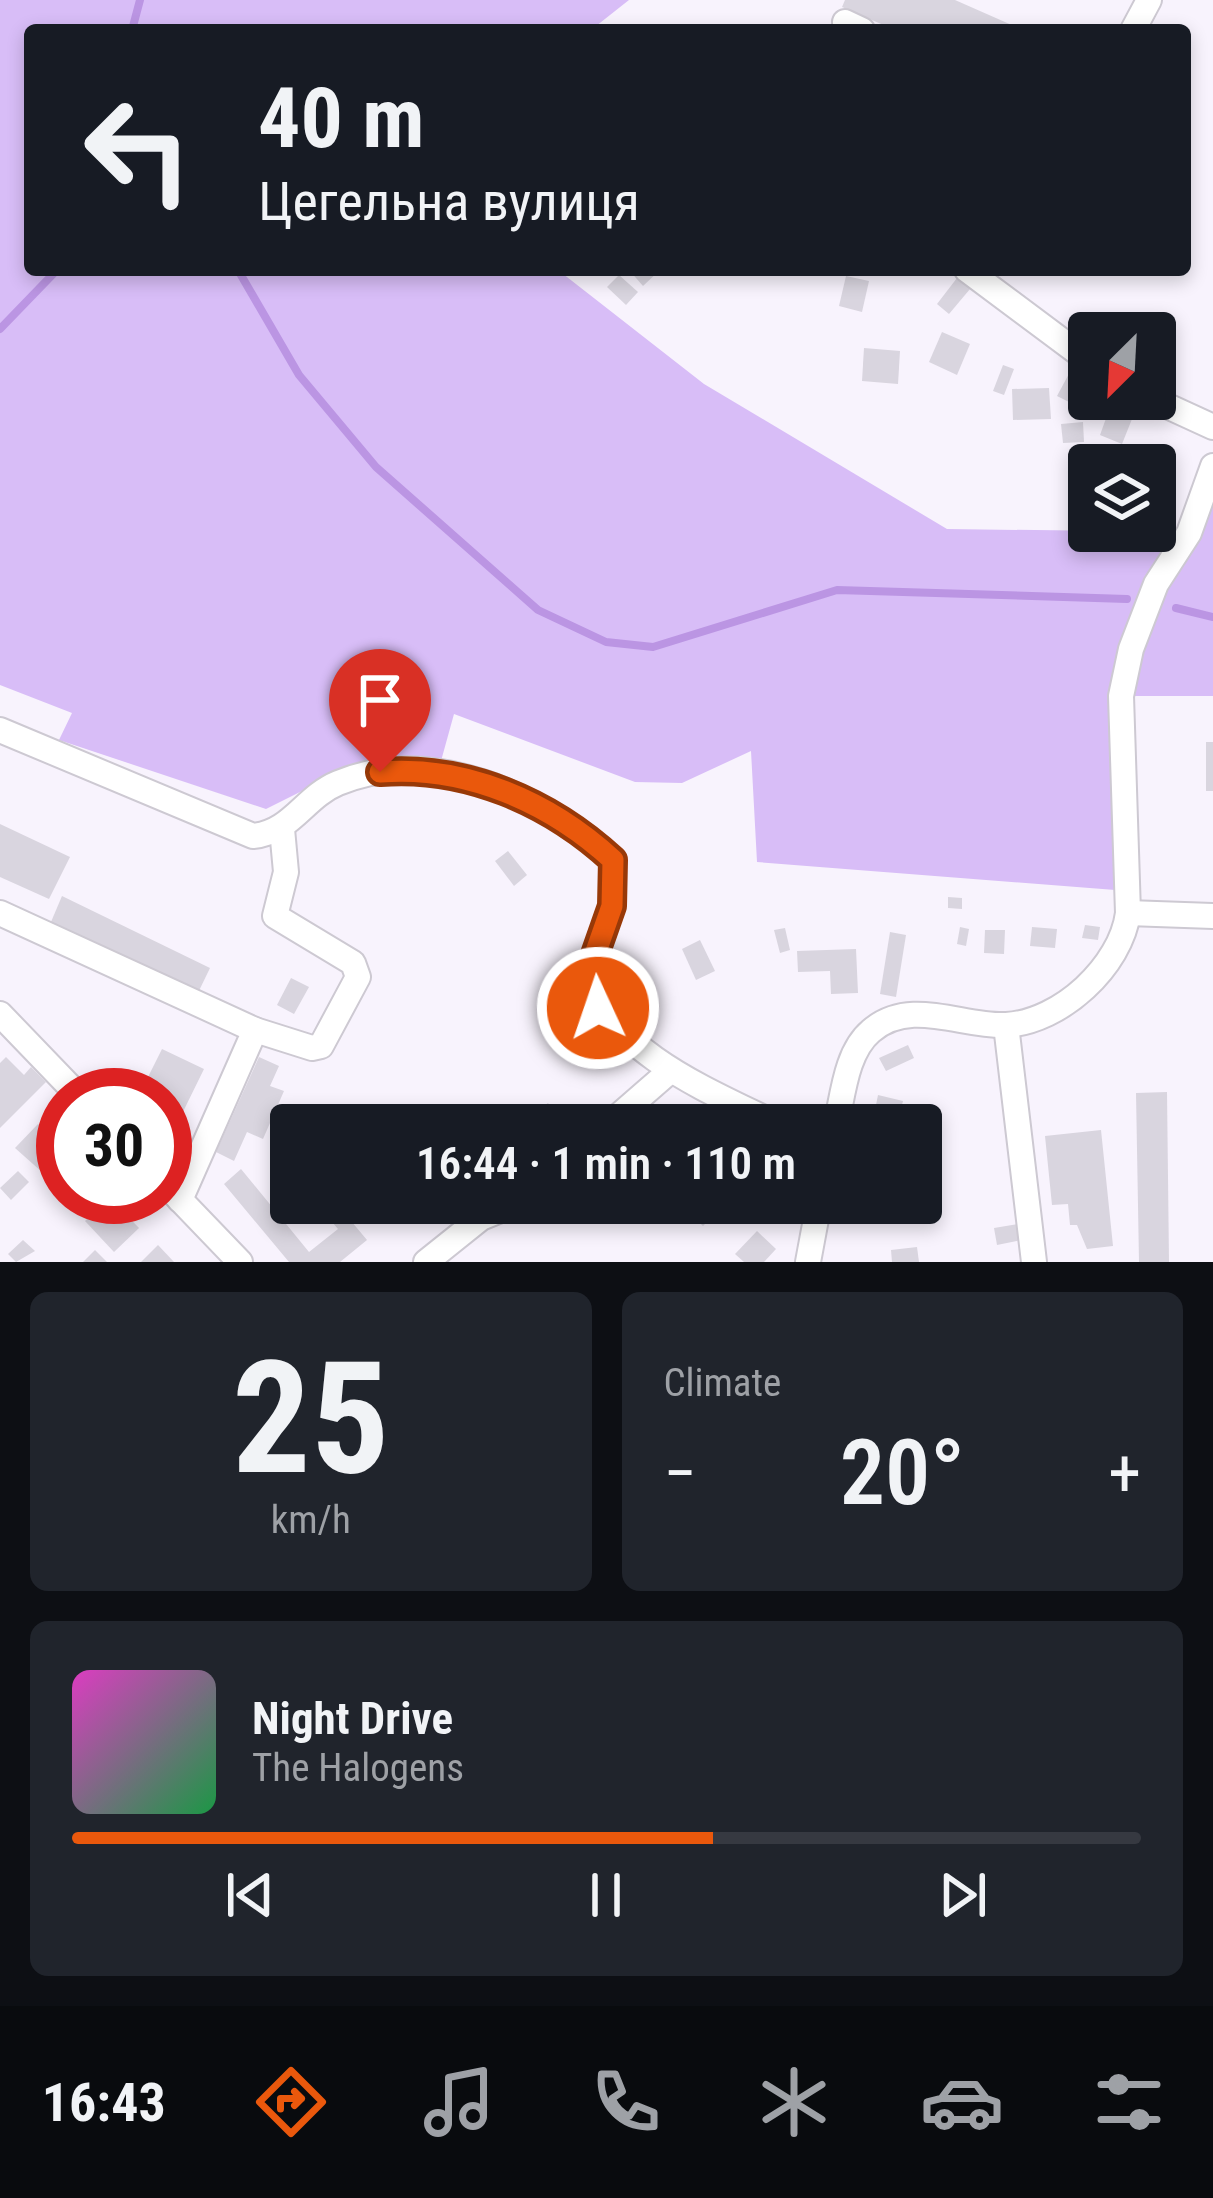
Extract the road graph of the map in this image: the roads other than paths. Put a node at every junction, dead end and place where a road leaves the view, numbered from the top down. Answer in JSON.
{"nodes":[{"id":1,"x":975,"y":276,"type":"edge"},
{"id":2,"x":1068,"y":345,"type":"edge"},
{"id":3,"x":1176,"y":410,"type":"edge"},
{"id":4,"x":1213,"y":428,"type":"edge"},
{"id":5,"x":1213,"y":466,"type":"edge"},
{"id":6,"x":0,"y":730,"type":"edge"},
{"id":7,"x":282,"y":829,"type":"junction"},
{"id":8,"x":0,"y":913,"type":"edge"},
{"id":9,"x":1128,"y":913,"type":"junction"},
{"id":10,"x":1213,"y":916,"type":"edge"},
{"id":11,"x":0,"y":1015,"type":"edge"},
{"id":12,"x":1006,"y":1025,"type":"junction"},
{"id":13,"x":255,"y":1030,"type":"junction"},
{"id":14,"x":52,"y":1068,"type":"edge"},
{"id":15,"x":670,"y":1071,"type":"junction"},
{"id":16,"x":632,"y":1104,"type":"edge"},
{"id":17,"x":736,"y":1104,"type":"edge"},
{"id":18,"x":841,"y":1104,"type":"edge"},
{"id":19,"x":192,"y":1154,"type":"edge"},
{"id":20,"x":192,"y":1212,"type":"edge"},
{"id":21,"x":474,"y":1224,"type":"edge"},
{"id":22,"x":815,"y":1224,"type":"edge"},
{"id":23,"x":240,"y":1262,"type":"edge"},
{"id":24,"x":426,"y":1262,"type":"edge"},
{"id":25,"x":808,"y":1262,"type":"edge"},
{"id":26,"x":1034,"y":1262,"type":"edge"}],
"edges":[{"from":1,"to":2,"type":"street"},
{"from":3,"to":4,"type":"street"},
{"from":5,"to":9,"type":"street"},
{"from":6,"to":7,"type":"street"},
{"from":7,"to":13,"type":"street"},
{"from":7,"to":15,"type":"street"},
{"from":8,"to":13,"type":"street"},
{"from":9,"to":10,"type":"street"},
{"from":9,"to":12,"type":"street"},
{"from":11,"to":14,"type":"street"},
{"from":12,"to":18,"type":"street"},
{"from":12,"to":26,"type":"street"},
{"from":13,"to":19,"type":"street"},
{"from":15,"to":16,"type":"street"},
{"from":15,"to":17,"type":"street"},
{"from":20,"to":23,"type":"street"},
{"from":21,"to":24,"type":"street"},
{"from":22,"to":25,"type":"street"}]}
